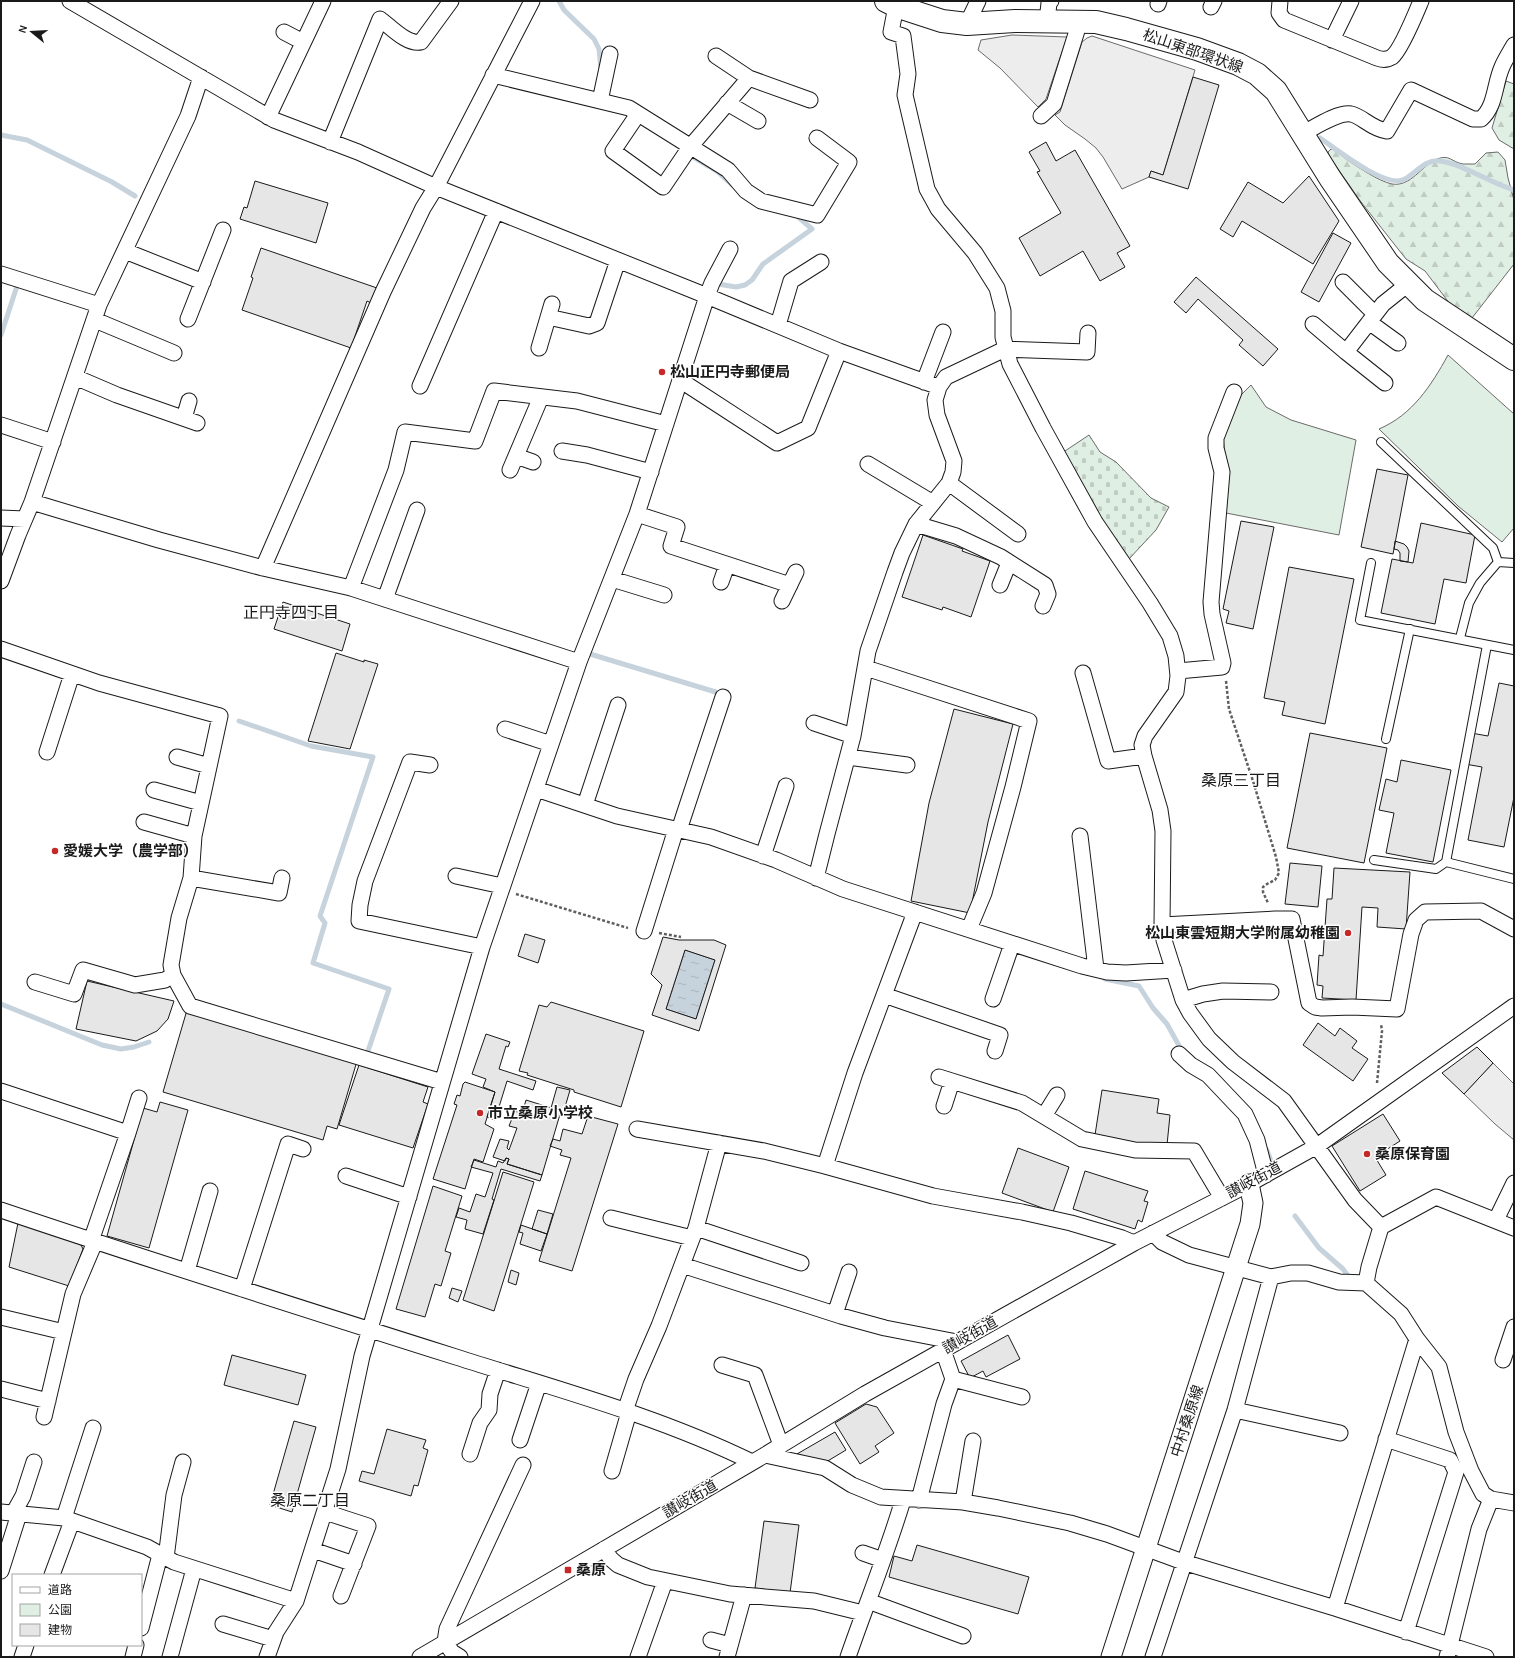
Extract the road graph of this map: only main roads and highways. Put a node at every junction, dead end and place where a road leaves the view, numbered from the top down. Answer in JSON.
{"nodes":[{"id":1,"x":891,"y":4,"type":"edge"},
{"id":2,"x":1049,"y":11,"type":"edge"},
{"id":3,"x":1514,"y":359,"type":"edge"}],
"edges":[{"from":1,"to":2,"type":"main road","name":"松山東部環状線"},
{"from":2,"to":3,"type":"main road","name":"松山東部環状線"}]}
